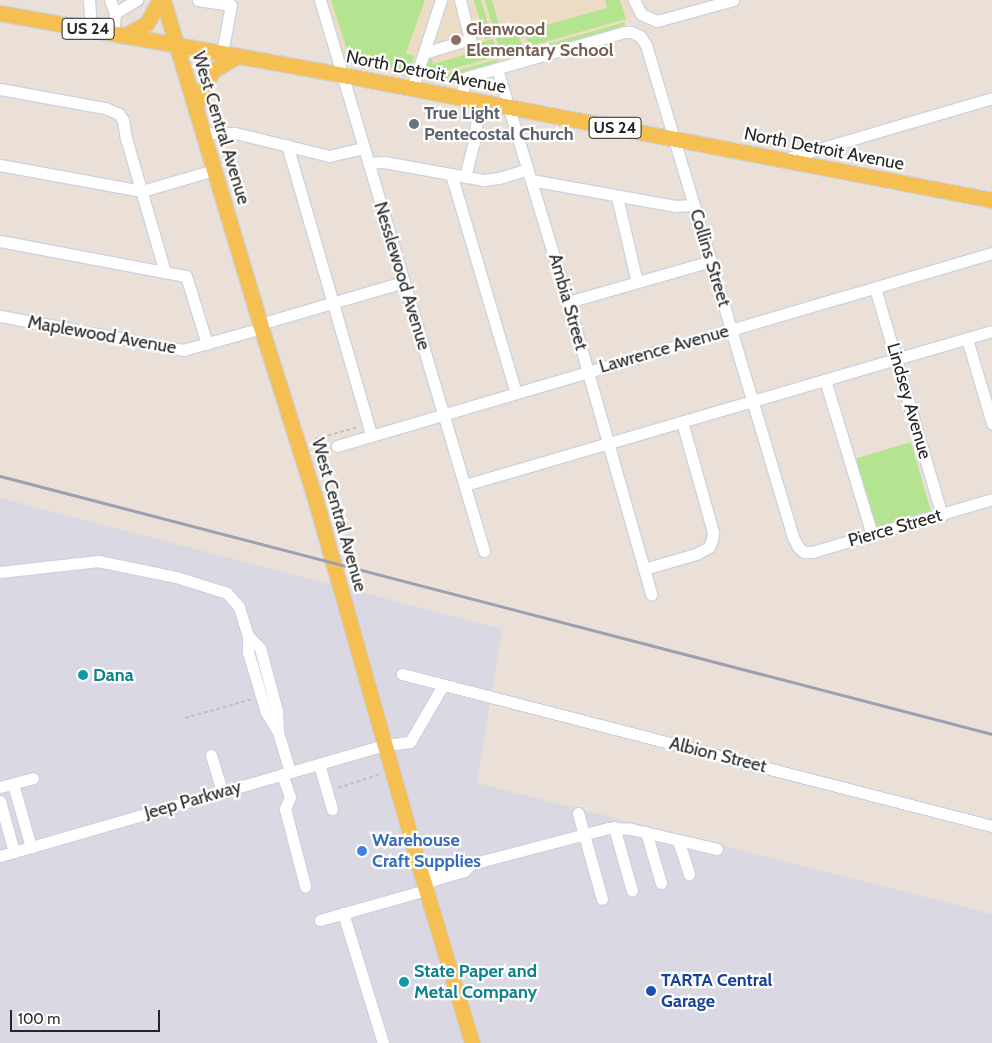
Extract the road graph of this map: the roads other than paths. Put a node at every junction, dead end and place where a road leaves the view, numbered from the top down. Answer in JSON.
{"nodes":[{"id":1,"x":89,"y":0,"type":"edge"},
{"id":2,"x":110,"y":0,"type":"edge"},
{"id":3,"x":137,"y":0,"type":"edge"},
{"id":4,"x":162,"y":0,"type":"edge"},
{"id":5,"x":198,"y":0,"type":"edge"},
{"id":6,"x":320,"y":0,"type":"edge"},
{"id":7,"x":441,"y":0,"type":"edge"},
{"id":8,"x":460,"y":0,"type":"edge"},
{"id":9,"x":634,"y":0,"type":"edge"},
{"id":10,"x":733,"y":0,"type":"edge"},
{"id":11,"x":0,"y":13,"type":"edge"},
{"id":12,"x":116,"y":13,"type":"junction"},
{"id":13,"x":91,"y":30,"type":"junction"},
{"id":14,"x":119,"y":35,"type":"junction"},
{"id":15,"x":177,"y":45,"type":"junction"},
{"id":16,"x":222,"y":53,"type":"junction"},
{"id":17,"x":424,"y":53,"type":"junction"},
{"id":18,"x":237,"y":56,"type":"junction"},
{"id":19,"x":532,"y":59,"type":"junction"},
{"id":20,"x":497,"y":69,"type":"junction"},
{"id":21,"x":535,"y":70,"type":"dead end"},
{"id":22,"x":343,"y":75,"type":"junction"},
{"id":23,"x":0,"y":89,"type":"edge"},
{"id":24,"x":412,"y":89,"type":"junction"},
{"id":25,"x":460,"y":98,"type":"junction"},
{"id":26,"x":992,"y":98,"type":"edge"},
{"id":27,"x":479,"y":102,"type":"junction"},
{"id":28,"x":195,"y":107,"type":"junction"},
{"id":29,"x":509,"y":108,"type":"junction"},
{"id":30,"x":203,"y":133,"type":"junction"},
{"id":31,"x":674,"y":139,"type":"junction"},
{"id":32,"x":287,"y":146,"type":"junction"},
{"id":33,"x":364,"y":148,"type":"junction"},
{"id":34,"x":784,"y":160,"type":"junction"},
{"id":35,"x":368,"y":163,"type":"junction"},
{"id":36,"x":0,"y":165,"type":"edge"},
{"id":37,"x":214,"y":170,"type":"junction"},
{"id":38,"x":451,"y":174,"type":"junction"},
{"id":39,"x":530,"y":174,"type":"junction"},
{"id":40,"x":466,"y":176,"type":"junction"},
{"id":41,"x":142,"y":191,"type":"junction"},
{"id":42,"x":617,"y":197,"type":"junction"},
{"id":43,"x":992,"y":200,"type":"edge"},
{"id":44,"x":694,"y":205,"type":"junction"},
{"id":45,"x":0,"y":240,"type":"edge"},
{"id":46,"x":992,"y":253,"type":"edge"},
{"id":47,"x":711,"y":261,"type":"junction"},
{"id":48,"x":165,"y":272,"type":"junction"},
{"id":49,"x":404,"y":282,"type":"junction"},
{"id":50,"x":637,"y":282,"type":"junction"},
{"id":51,"x":875,"y":288,"type":"junction"},
{"id":52,"x":568,"y":302,"type":"junction"},
{"id":53,"x":333,"y":303,"type":"junction"},
{"id":54,"x":0,"y":316,"type":"edge"},
{"id":55,"x":261,"y":326,"type":"junction"},
{"id":56,"x":732,"y":330,"type":"junction"},
{"id":57,"x":992,"y":332,"type":"edge"},
{"id":58,"x":968,"y":339,"type":"junction"},
{"id":59,"x":207,"y":344,"type":"junction"},
{"id":60,"x":896,"y":360,"type":"junction"},
{"id":61,"x":588,"y":372,"type":"junction"},
{"id":62,"x":825,"y":380,"type":"junction"},
{"id":63,"x":516,"y":393,"type":"junction"},
{"id":64,"x":752,"y":402,"type":"junction"},
{"id":65,"x":443,"y":414,"type":"junction"},
{"id":66,"x":682,"y":422,"type":"junction"},
{"id":67,"x":992,"y":423,"type":"edge"},
{"id":68,"x":372,"y":435,"type":"junction"},
{"id":69,"x":609,"y":443,"type":"junction"},
{"id":70,"x":337,"y":446,"type":"dead end"},
{"id":71,"x":465,"y":485,"type":"junction"},
{"id":72,"x":992,"y":499,"type":"edge"},
{"id":73,"x":942,"y":515,"type":"junction"},
{"id":74,"x":872,"y":535,"type":"junction"},
{"id":75,"x":798,"y":547,"type":"joint"},
{"id":76,"x":484,"y":551,"type":"dead end"},
{"id":77,"x":644,"y":569,"type":"junction"},
{"id":78,"x":0,"y":572,"type":"edge"},
{"id":79,"x":651,"y":594,"type":"dead end"},
{"id":80,"x":248,"y":636,"type":"junction"},
{"id":81,"x":402,"y":674,"type":"dead end"},
{"id":82,"x":443,"y":685,"type":"junction"},
{"id":83,"x":278,"y":732,"type":"junction"},
{"id":84,"x":385,"y":745,"type":"junction"},
{"id":85,"x":211,"y":755,"type":"dead end"},
{"id":86,"x":319,"y":764,"type":"junction"},
{"id":87,"x":286,"y":773,"type":"junction"},
{"id":88,"x":33,"y":778,"type":"dead end"},
{"id":89,"x":13,"y":784,"type":"junction"},
{"id":90,"x":0,"y":788,"type":"edge"},
{"id":91,"x":222,"y":792,"type":"junction"},
{"id":92,"x":0,"y":801,"type":"edge"},
{"id":93,"x":332,"y":809,"type":"dead end"},
{"id":94,"x":578,"y":813,"type":"dead end"},
{"id":95,"x":992,"y":826,"type":"edge"},
{"id":96,"x":614,"y":827,"type":"junction"},
{"id":97,"x":646,"y":832,"type":"junction"},
{"id":98,"x":584,"y":834,"type":"junction"},
{"id":99,"x":678,"y":840,"type":"junction"},
{"id":100,"x":31,"y":847,"type":"junction"},
{"id":101,"x":717,"y":849,"type":"dead end"},
{"id":102,"x":14,"y":852,"type":"junction"},
{"id":103,"x":0,"y":856,"type":"edge"},
{"id":104,"x":689,"y":874,"type":"dead end"},
{"id":105,"x":424,"y":882,"type":"junction"},
{"id":106,"x":661,"y":883,"type":"dead end"},
{"id":107,"x":305,"y":886,"type":"dead end"},
{"id":108,"x":632,"y":891,"type":"dead end"},
{"id":109,"x":602,"y":900,"type":"dead end"},
{"id":110,"x":344,"y":913,"type":"junction"},
{"id":111,"x":320,"y":920,"type":"dead end"},
{"id":112,"x":383,"y":1043,"type":"edge"},
{"id":113,"x":472,"y":1043,"type":"edge"}],
"edges":[{"from":1,"to":13,"type":"street"},
{"from":2,"to":12,"type":"street"},
{"from":3,"to":12,"type":"street"},
{"from":4,"to":14,"type":"main road"},
{"from":4,"to":15,"type":"main road","name":"West Central Avenue"},
{"from":5,"to":16,"type":"street"},
{"from":6,"to":22,"type":"street","name":"Nesslewood Avenue"},
{"from":7,"to":17,"type":"street"},
{"from":8,"to":17,"type":"street"},
{"from":9,"to":10,"type":"street"},
{"from":11,"to":13,"type":"main road","name":"North Detroit Avenue","number":"US 24"},
{"from":12,"to":14,"type":"street"},
{"from":13,"to":14,"type":"main road","name":"North Detroit Avenue","number":"US 24"},
{"from":14,"to":15,"type":"main road","name":"North Detroit Avenue","number":"US 24"},
{"from":15,"to":16,"type":"main road","name":"North Detroit Avenue","number":"US 24"},
{"from":15,"to":28,"type":"main road","name":"West Central Avenue"},
{"from":16,"to":18,"type":"main road","name":"North Detroit Avenue","number":"US 24"},
{"from":17,"to":24,"type":"street"},
{"from":18,"to":22,"type":"main road","name":"North Detroit Avenue","number":"US 24"},
{"from":18,"to":28,"type":"main road"},
{"from":19,"to":20,"type":"street"},
{"from":19,"to":21,"type":"street"},
{"from":19,"to":31,"type":"street","name":"Collins Street"},
{"from":20,"to":25,"type":"street"},
{"from":20,"to":29,"type":"street","name":"Ambia Street"},
{"from":22,"to":24,"type":"main road","name":"North Detroit Avenue","number":"US 24"},
{"from":22,"to":33,"type":"street","name":"Nesslewood Avenue"},
{"from":23,"to":41,"type":"street"},
{"from":24,"to":25,"type":"main road","name":"North Detroit Avenue","number":"US 24"},
{"from":25,"to":27,"type":"main road","name":"North Detroit Avenue","number":"US 24"},
{"from":26,"to":34,"type":"street"},
{"from":27,"to":29,"type":"main road","name":"North Detroit Avenue","number":"US 24"},
{"from":27,"to":40,"type":"street"},
{"from":28,"to":30,"type":"main road","name":"West Central Avenue"},
{"from":29,"to":31,"type":"main road","name":"North Detroit Avenue","number":"US 24"},
{"from":29,"to":39,"type":"street","name":"Ambia Street"},
{"from":30,"to":32,"type":"street"},
{"from":30,"to":37,"type":"main road","name":"West Central Avenue"},
{"from":31,"to":34,"type":"main road","name":"North Detroit Avenue","number":"US 24"},
{"from":31,"to":44,"type":"street","name":"Collins Street"},
{"from":32,"to":33,"type":"street"},
{"from":32,"to":53,"type":"street"},
{"from":33,"to":35,"type":"street","name":"Nesslewood Avenue"},
{"from":34,"to":43,"type":"main road","name":"North Detroit Avenue","number":"US 24"},
{"from":35,"to":38,"type":"street"},
{"from":35,"to":49,"type":"street","name":"Nesslewood Avenue"},
{"from":36,"to":41,"type":"street"},
{"from":37,"to":41,"type":"street"},
{"from":37,"to":55,"type":"main road","name":"West Central Avenue"},
{"from":38,"to":40,"type":"street"},
{"from":38,"to":63,"type":"street"},
{"from":39,"to":40,"type":"street"},
{"from":39,"to":42,"type":"street"},
{"from":39,"to":52,"type":"street","name":"Ambia Street"},
{"from":41,"to":48,"type":"street"},
{"from":42,"to":44,"type":"street"},
{"from":42,"to":50,"type":"street"},
{"from":44,"to":47,"type":"street","name":"Collins Street"},
{"from":45,"to":48,"type":"street"},
{"from":46,"to":51,"type":"street","name":"Lawrence Avenue"},
{"from":47,"to":50,"type":"street"},
{"from":47,"to":56,"type":"street","name":"Collins Street"},
{"from":48,"to":59,"type":"street"},
{"from":49,"to":53,"type":"street","name":"Maplewood Avenue"},
{"from":49,"to":65,"type":"street","name":"Nesslewood Avenue"},
{"from":50,"to":52,"type":"street"},
{"from":51,"to":56,"type":"street","name":"Lawrence Avenue"},
{"from":51,"to":60,"type":"street","name":"Lindsey Avenue"},
{"from":52,"to":61,"type":"street","name":"Ambia Street"},
{"from":53,"to":55,"type":"street","name":"Maplewood Avenue"},
{"from":53,"to":68,"type":"street"},
{"from":54,"to":59,"type":"street","name":"Maplewood Avenue"},
{"from":55,"to":59,"type":"street","name":"Maplewood Avenue"},
{"from":55,"to":84,"type":"main road","name":"West Central Avenue"},
{"from":56,"to":61,"type":"street","name":"Lawrence Avenue"},
{"from":56,"to":64,"type":"street","name":"Collins Street"},
{"from":57,"to":58,"type":"street"},
{"from":58,"to":60,"type":"street"},
{"from":58,"to":67,"type":"street"},
{"from":60,"to":62,"type":"street"},
{"from":60,"to":73,"type":"street","name":"Lindsey Avenue"},
{"from":61,"to":63,"type":"street","name":"Lawrence Avenue"},
{"from":61,"to":69,"type":"street","name":"Ambia Street"},
{"from":62,"to":64,"type":"street"},
{"from":62,"to":74,"type":"street"},
{"from":63,"to":65,"type":"street","name":"Lawrence Avenue"},
{"from":64,"to":66,"type":"street"},
{"from":64,"to":75,"type":"street","name":"Collins Street"},
{"from":65,"to":68,"type":"street","name":"Lawrence Avenue"},
{"from":65,"to":71,"type":"street","name":"Nesslewood Avenue"},
{"from":66,"to":69,"type":"street"},
{"from":66,"to":77,"type":"street"},
{"from":68,"to":70,"type":"street","name":"Lawrence Avenue"},
{"from":69,"to":71,"type":"street"},
{"from":69,"to":77,"type":"street","name":"Ambia Street"},
{"from":71,"to":76,"type":"street","name":"Nesslewood Avenue"},
{"from":72,"to":73,"type":"street","name":"Pierce Street"},
{"from":73,"to":74,"type":"street","name":"Pierce Street"},
{"from":74,"to":75,"type":"street","name":"Pierce Street"},
{"from":77,"to":79,"type":"street","name":"Ambia Street"},
{"from":78,"to":80,"type":"street"},
{"from":80,"to":83,"type":"street"},
{"from":80,"to":83,"type":"street"},
{"from":81,"to":82,"type":"street","name":"Albion Street"},
{"from":82,"to":84,"type":"street"},
{"from":82,"to":95,"type":"street","name":"Albion Street"},
{"from":83,"to":87,"type":"street"},
{"from":84,"to":86,"type":"street","name":"Jeep Parkway"},
{"from":84,"to":105,"type":"main road","name":"West Central Avenue"},
{"from":85,"to":91,"type":"street"},
{"from":86,"to":87,"type":"street","name":"Jeep Parkway"},
{"from":86,"to":93,"type":"street"},
{"from":87,"to":91,"type":"street","name":"Jeep Parkway"},
{"from":87,"to":107,"type":"street"},
{"from":88,"to":89,"type":"street"},
{"from":89,"to":90,"type":"street"},
{"from":89,"to":100,"type":"street"},
{"from":91,"to":100,"type":"street","name":"Jeep Parkway"},
{"from":92,"to":102,"type":"street"},
{"from":94,"to":98,"type":"street"},
{"from":96,"to":97,"type":"street"},
{"from":96,"to":98,"type":"street"},
{"from":96,"to":108,"type":"street"},
{"from":97,"to":99,"type":"street"},
{"from":97,"to":106,"type":"street"},
{"from":98,"to":105,"type":"street"},
{"from":98,"to":109,"type":"street"},
{"from":99,"to":101,"type":"street"},
{"from":99,"to":104,"type":"street"},
{"from":100,"to":102,"type":"street","name":"Jeep Parkway"},
{"from":102,"to":103,"type":"street","name":"Jeep Parkway"},
{"from":105,"to":110,"type":"street"},
{"from":105,"to":113,"type":"main road","name":"West Central Avenue"},
{"from":110,"to":111,"type":"street"},
{"from":110,"to":112,"type":"street"}]}
